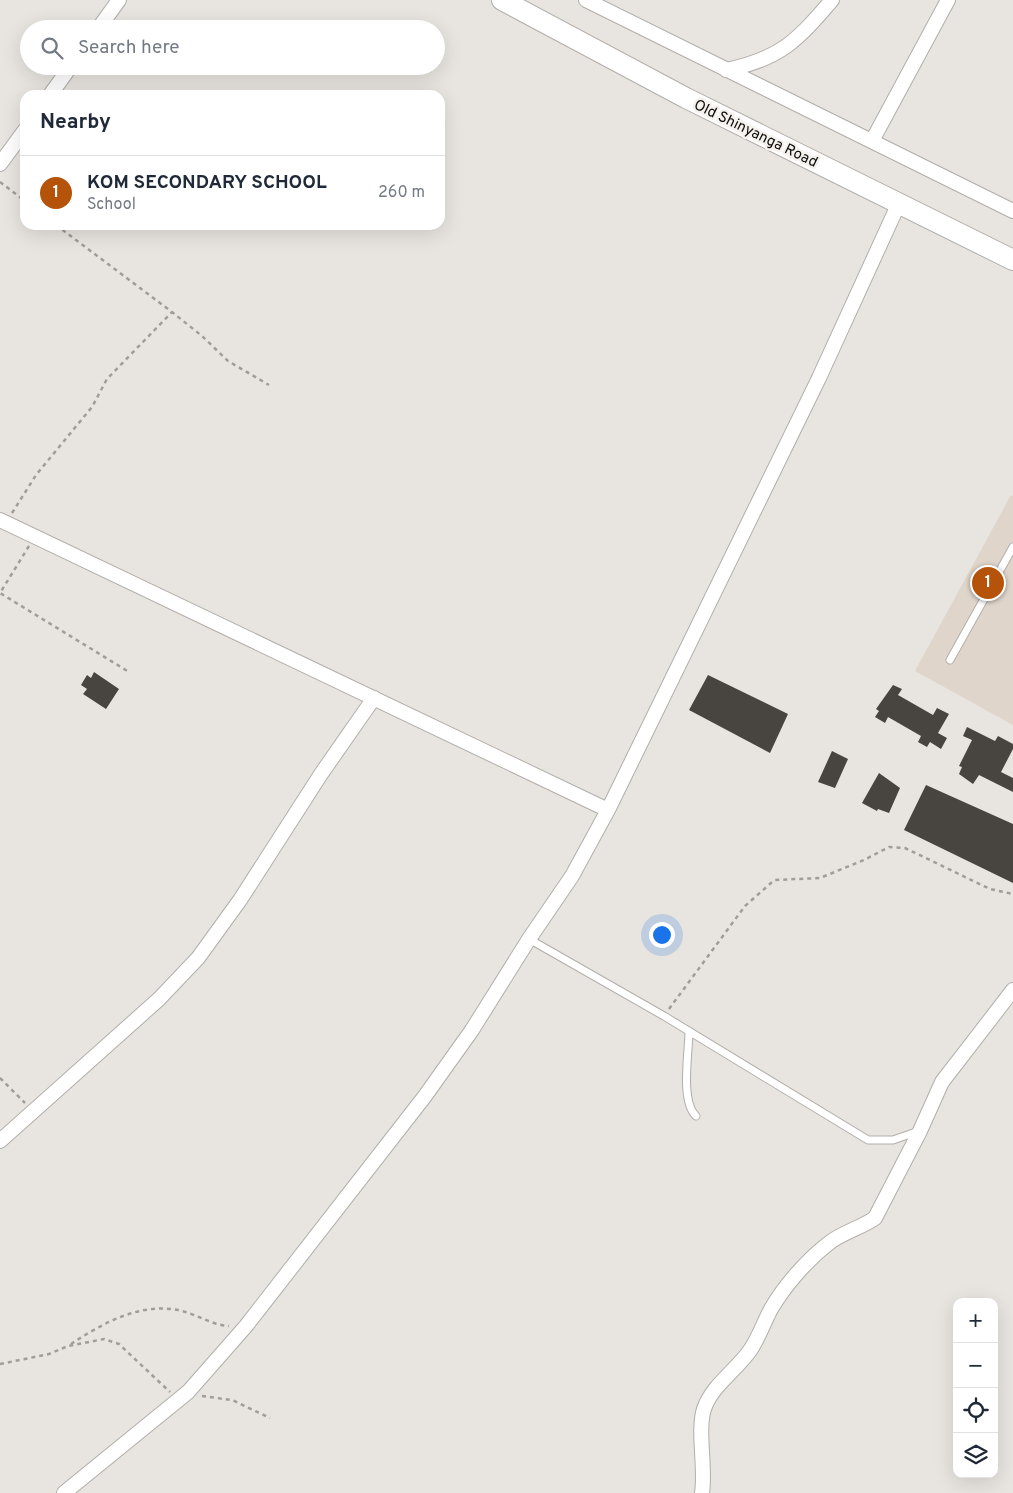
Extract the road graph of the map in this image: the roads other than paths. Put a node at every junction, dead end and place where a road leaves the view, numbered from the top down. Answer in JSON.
{"nodes":[{"id":1,"x":119,"y":0,"type":"edge"},
{"id":2,"x":502,"y":0,"type":"edge"},
{"id":3,"x":586,"y":0,"type":"edge"},
{"id":4,"x":832,"y":0,"type":"edge"},
{"id":5,"x":948,"y":0,"type":"edge"},
{"id":6,"x":105,"y":20,"type":"edge"},
{"id":7,"x":726,"y":70,"type":"junction"},
{"id":8,"x":64,"y":75,"type":"edge"},
{"id":9,"x":54,"y":90,"type":"edge"},
{"id":10,"x":20,"y":137,"type":"edge"},
{"id":11,"x":872,"y":141,"type":"junction"},
{"id":12,"x":0,"y":164,"type":"edge"},
{"id":13,"x":899,"y":203,"type":"junction"},
{"id":14,"x":1013,"y":211,"type":"edge"},
{"id":15,"x":1013,"y":260,"type":"edge"},
{"id":16,"x":3,"y":522,"type":"edge"},
{"id":17,"x":1013,"y":547,"type":"edge"},
{"id":18,"x":950,"y":660,"type":"dead end"},
{"id":19,"x":374,"y":698,"type":"junction"},
{"id":20,"x":608,"y":810,"type":"junction"},
{"id":21,"x":529,"y":939,"type":"junction"},
{"id":22,"x":1013,"y":990,"type":"edge"},
{"id":23,"x":689,"y":1031,"type":"junction"},
{"id":24,"x":696,"y":1116,"type":"dead end"},
{"id":25,"x":920,"y":1131,"type":"junction"},
{"id":26,"x":0,"y":1141,"type":"edge"},
{"id":27,"x":64,"y":1493,"type":"edge"},
{"id":28,"x":702,"y":1493,"type":"edge"}],
"edges":[{"from":1,"to":6,"type":"street"},
{"from":2,"to":13,"type":"main road","name":"Old Shinyanga Road"},
{"from":3,"to":7,"type":"street"},
{"from":4,"to":7,"type":"street"},
{"from":5,"to":11,"type":"street"},
{"from":7,"to":11,"type":"street"},
{"from":8,"to":9,"type":"street"},
{"from":10,"to":12,"type":"street"},
{"from":11,"to":14,"type":"street"},
{"from":13,"to":15,"type":"main road","name":"Old Shinyanga Road"},
{"from":13,"to":20,"type":"street"},
{"from":16,"to":19,"type":"street"},
{"from":17,"to":18,"type":"lane"},
{"from":19,"to":20,"type":"street"},
{"from":19,"to":26,"type":"street"},
{"from":20,"to":21,"type":"street"},
{"from":21,"to":23,"type":"lane"},
{"from":21,"to":27,"type":"street"},
{"from":22,"to":25,"type":"street"},
{"from":23,"to":24,"type":"lane"},
{"from":23,"to":25,"type":"lane"},
{"from":25,"to":28,"type":"street"}]}
